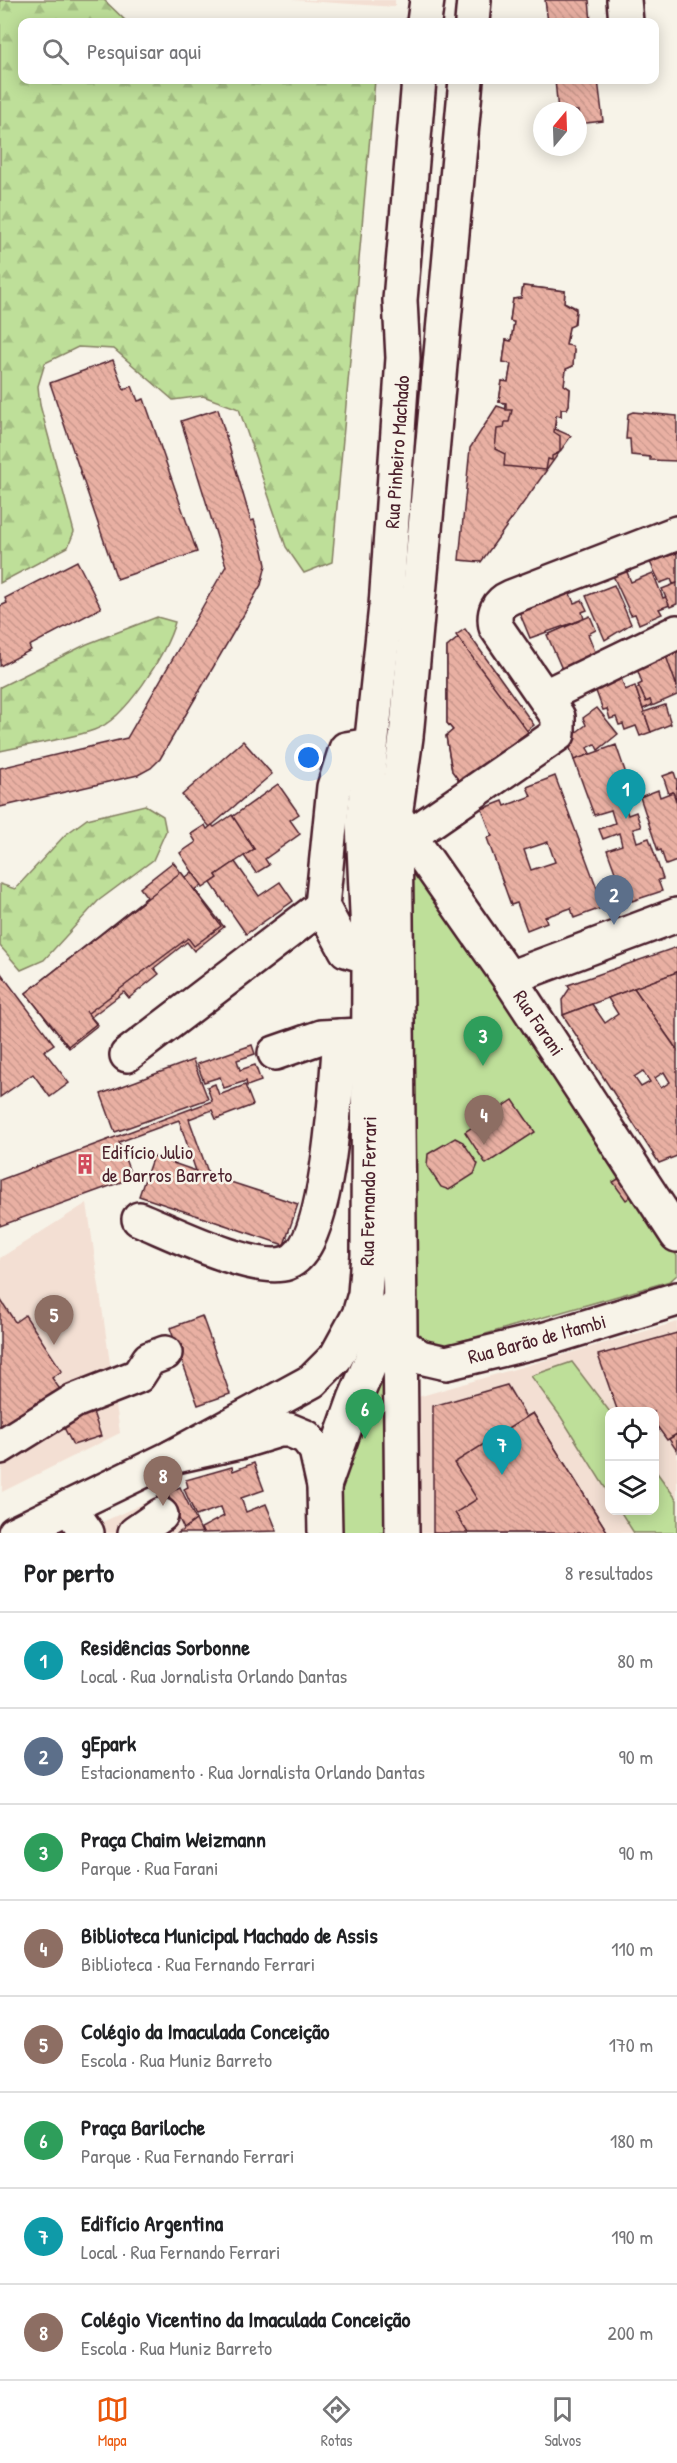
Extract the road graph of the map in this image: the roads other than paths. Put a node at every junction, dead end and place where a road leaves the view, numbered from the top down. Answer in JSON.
{"nodes":[{"id":1,"x":427,"y":0,"type":"edge"},
{"id":2,"x":474,"y":0,"type":"edge"},
{"id":3,"x":624,"y":0,"type":"edge"},
{"id":4,"x":425,"y":18,"type":"edge"},
{"id":5,"x":472,"y":18,"type":"edge"},
{"id":6,"x":626,"y":18,"type":"edge"},
{"id":7,"x":419,"y":84,"type":"edge"},
{"id":8,"x":466,"y":84,"type":"edge"},
{"id":9,"x":677,"y":533,"type":"edge"},
{"id":10,"x":677,"y":632,"type":"edge"},
{"id":11,"x":544,"y":696,"type":"junction"},
{"id":12,"x":370,"y":745,"type":"junction"},
{"id":13,"x":363,"y":824,"type":"joint"},
{"id":14,"x":403,"y":826,"type":"junction"},
{"id":15,"x":322,"y":906,"type":"junction"},
{"id":16,"x":677,"y":915,"type":"edge"},
{"id":17,"x":369,"y":957,"type":"junction"},
{"id":18,"x":509,"y":978,"type":"junction"},
{"id":19,"x":354,"y":1035,"type":"junction"},
{"id":20,"x":275,"y":1053,"type":"dead end"},
{"id":21,"x":127,"y":1055,"type":"dead end"},
{"id":22,"x":664,"y":1190,"type":"edge"},
{"id":23,"x":139,"y":1219,"type":"dead end"},
{"id":24,"x":677,"y":1234,"type":"edge"},
{"id":25,"x":398,"y":1297,"type":"junction"},
{"id":26,"x":677,"y":1299,"type":"edge"},
{"id":27,"x":399,"y":1343,"type":"junction"},
{"id":28,"x":165,"y":1353,"type":"dead end"},
{"id":29,"x":0,"y":1447,"type":"edge"},
{"id":30,"x":172,"y":1456,"type":"junction"},
{"id":31,"x":324,"y":1486,"type":"junction"},
{"id":32,"x":69,"y":1507,"type":"junction"},
{"id":33,"x":15,"y":1533,"type":"edge"},
{"id":34,"x":87,"y":1533,"type":"edge"},
{"id":35,"x":325,"y":1533,"type":"edge"},
{"id":36,"x":402,"y":1533,"type":"edge"}],
"edges":[{"from":1,"to":4,"type":"main road"},
{"from":2,"to":5,"type":"main road"},
{"from":3,"to":6,"type":"main road"},
{"from":7,"to":12,"type":"main road","name":"Rua Pinheiro Machado"},
{"from":8,"to":14,"type":"main road","name":"Rua Pinheiro Machado"},
{"from":9,"to":11,"type":"main road"},
{"from":10,"to":11,"type":"main road"},
{"from":11,"to":14,"type":"main road"},
{"from":12,"to":13,"type":"main road","name":"Rua Pinheiro Machado"},
{"from":12,"to":15,"type":"main road"},
{"from":13,"to":17,"type":"main road","name":"Rua Fernando Ferrari"},
{"from":14,"to":18,"type":"main road","name":"Rua Farani"},
{"from":14,"to":25,"type":"main road","name":"Rua Fernando Ferrari"},
{"from":15,"to":17,"type":"main road"},
{"from":15,"to":21,"type":"main road"},
{"from":16,"to":18,"type":"main road"},
{"from":17,"to":19,"type":"main road","name":"Rua Fernando Ferrari"},
{"from":18,"to":22,"type":"main road","name":"Rua Farani"},
{"from":19,"to":20,"type":"main road"},
{"from":19,"to":23,"type":"main road"},
{"from":19,"to":30,"type":"main road","name":"Rua Fernando Ferrari"},
{"from":22,"to":24,"type":"main road","name":"Rua Farani"},
{"from":25,"to":27,"type":"main road","name":"Rua Fernando Ferrari"},
{"from":25,"to":31,"type":"main road"},
{"from":26,"to":27,"type":"main road","name":"Rua Barão de Itambi"},
{"from":27,"to":36,"type":"main road","name":"Rua Fernando Ferrari"},
{"from":28,"to":29,"type":"main road"},
{"from":30,"to":31,"type":"main road"},
{"from":30,"to":32,"type":"main road"},
{"from":31,"to":35,"type":"main road"},
{"from":32,"to":33,"type":"main road"},
{"from":32,"to":34,"type":"main road"}]}
